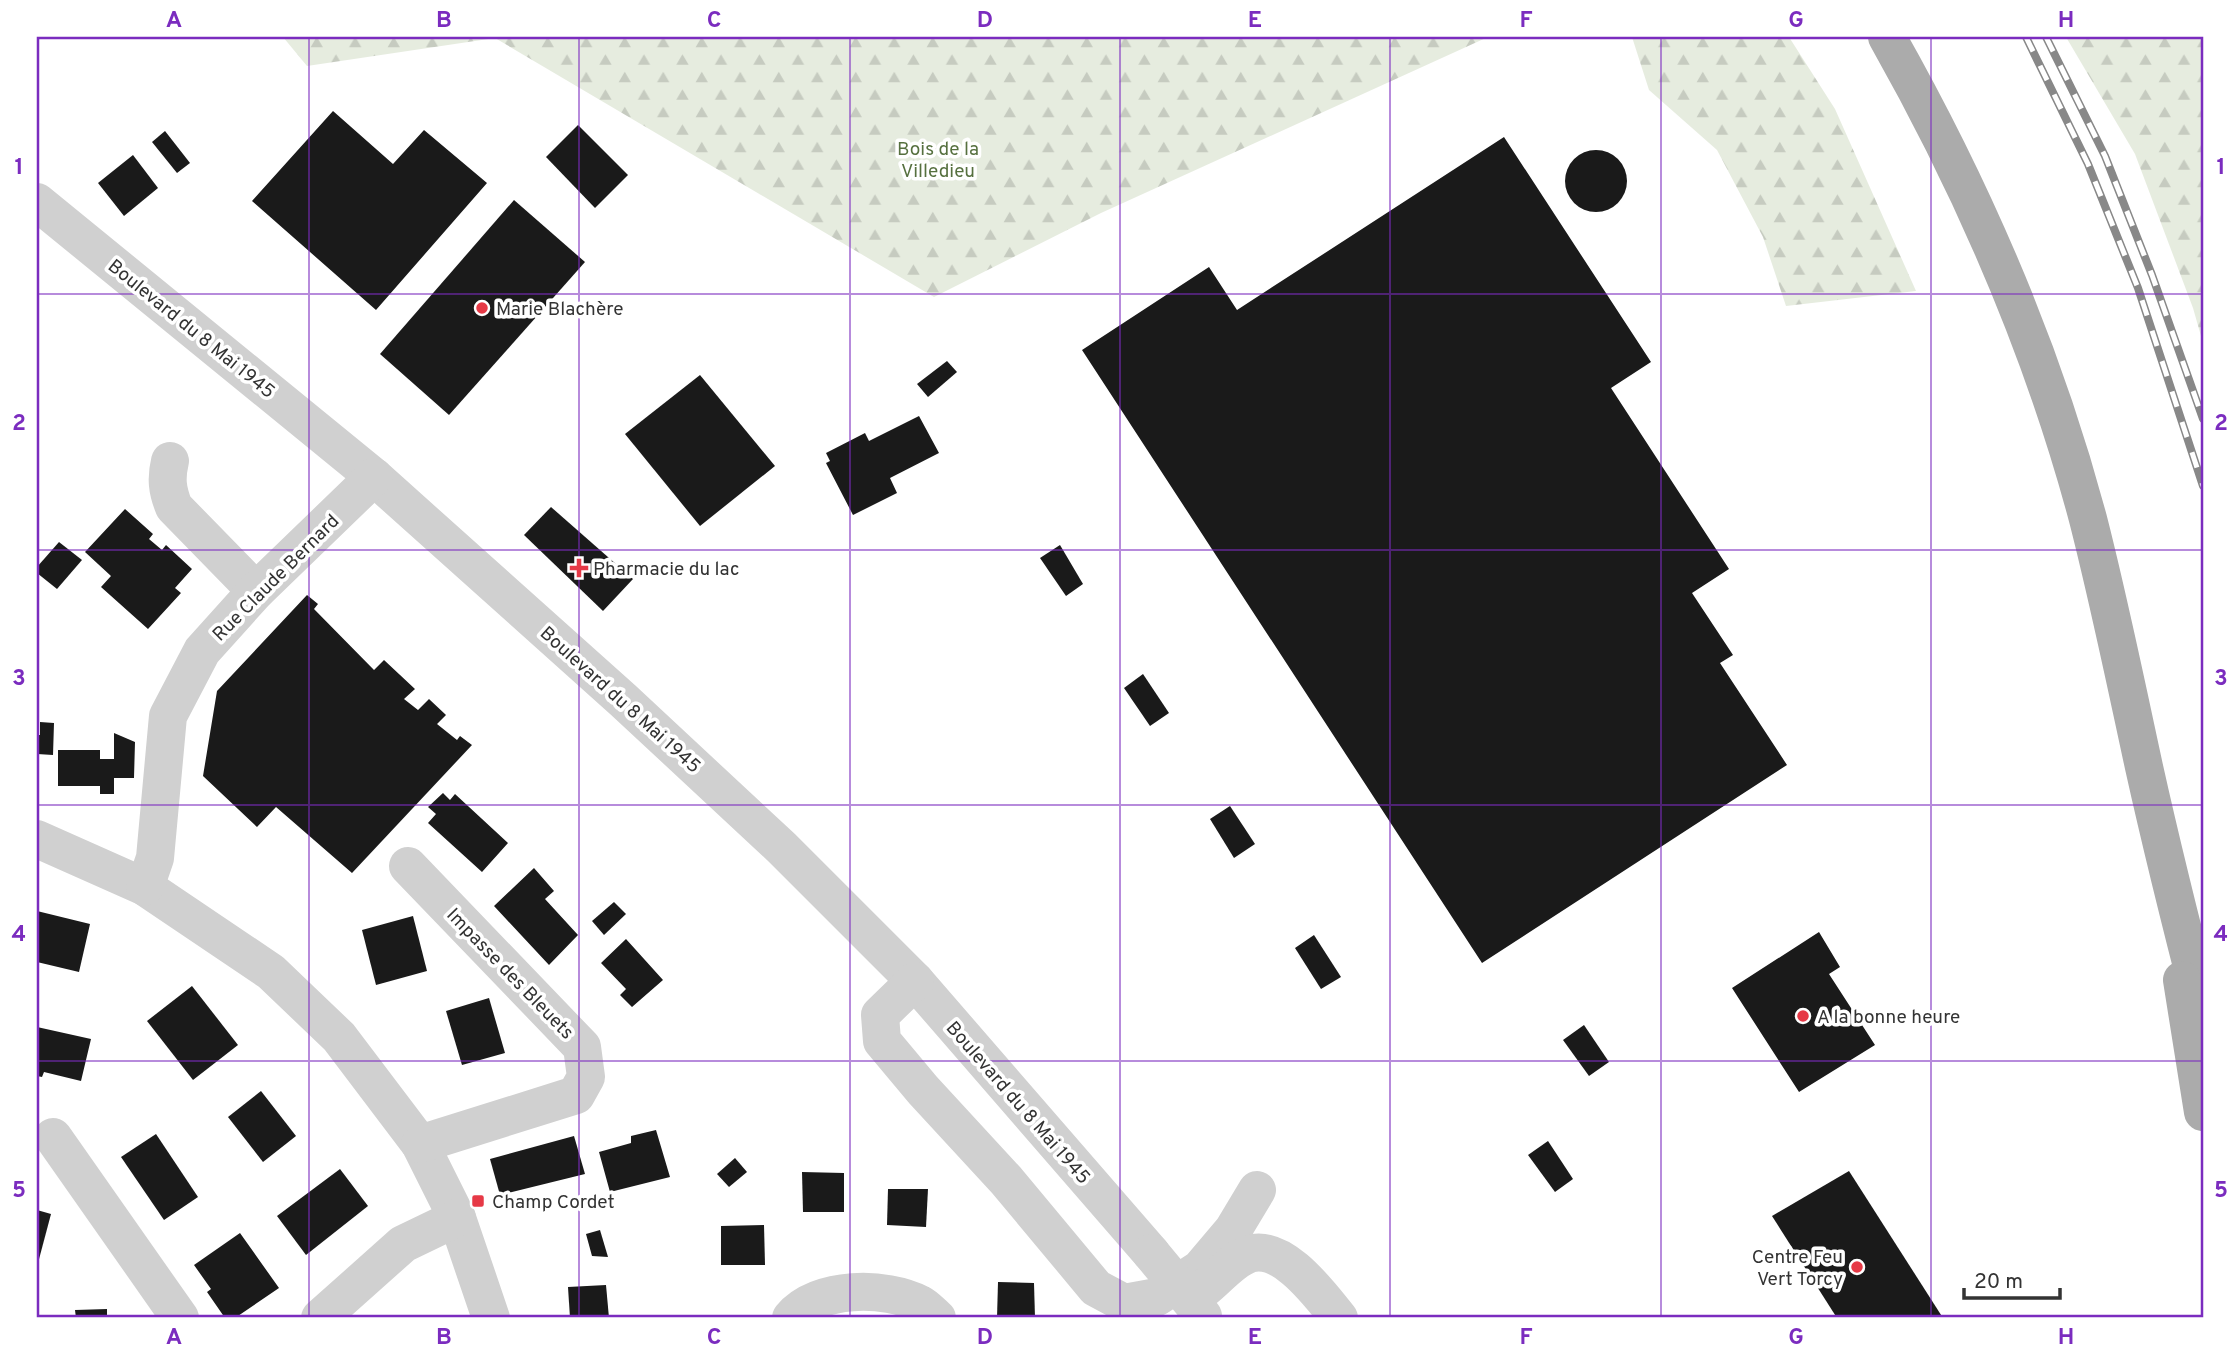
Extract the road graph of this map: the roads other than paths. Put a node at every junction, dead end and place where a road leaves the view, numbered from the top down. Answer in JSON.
{"nodes":[{"id":1,"x":1887,"y":37,"type":"edge"},
{"id":2,"x":37,"y":202,"type":"edge"},
{"id":3,"x":170,"y":461,"type":"dead end"},
{"id":4,"x":374,"y":477,"type":"junction"},
{"id":5,"x":256,"y":590,"type":"junction"},
{"id":6,"x":37,"y":839,"type":"edge"},
{"id":7,"x":408,"y":866,"type":"dead end"},
{"id":8,"x":145,"y":887,"type":"junction"},
{"id":9,"x":2172,"y":890,"type":"junction"},
{"id":10,"x":915,"y":981,"type":"junction"},
{"id":11,"x":2203,"y":1009,"type":"edge"},
{"id":12,"x":2203,"y":1112,"type":"edge"},
{"id":13,"x":53,"y":1137,"type":"dead end"},
{"id":14,"x":420,"y":1144,"type":"junction"},
{"id":15,"x":1257,"y":1190,"type":"dead end"},
{"id":16,"x":457,"y":1218,"type":"junction"},
{"id":17,"x":180,"y":1318,"type":"edge"},
{"id":18,"x":320,"y":1318,"type":"edge"},
{"id":19,"x":491,"y":1318,"type":"edge"},
{"id":20,"x":791,"y":1318,"type":"edge"},
{"id":21,"x":937,"y":1318,"type":"edge"},
{"id":22,"x":1196,"y":1318,"type":"edge"},
{"id":23,"x":1339,"y":1318,"type":"edge"}],
"edges":[{"from":1,"to":9,"type":"main road"},
{"from":2,"to":4,"type":"street","name":"Boulevard du 8 Mai 1945"},
{"from":3,"to":5,"type":"street"},
{"from":4,"to":5,"type":"street","name":"Rue Claude Bernard"},
{"from":4,"to":10,"type":"street","name":"Boulevard du 8 Mai 1945"},
{"from":5,"to":8,"type":"street","name":"Rue Claude Bernard"},
{"from":6,"to":8,"type":"street"},
{"from":7,"to":14,"type":"street","name":"Impasse des Bleuets"},
{"from":8,"to":14,"type":"street"},
{"from":9,"to":11,"type":"main road"},
{"from":9,"to":12,"type":"main road"},
{"from":10,"to":15,"type":"street"},
{"from":10,"to":22,"type":"street","name":"Boulevard du 8 Mai 1945","bridge":true},
{"from":13,"to":17,"type":"street"},
{"from":14,"to":16,"type":"street"},
{"from":16,"to":18,"type":"street"},
{"from":16,"to":19,"type":"street"},
{"from":20,"to":21,"type":"street"},
{"from":22,"to":23,"type":"street"}]}
